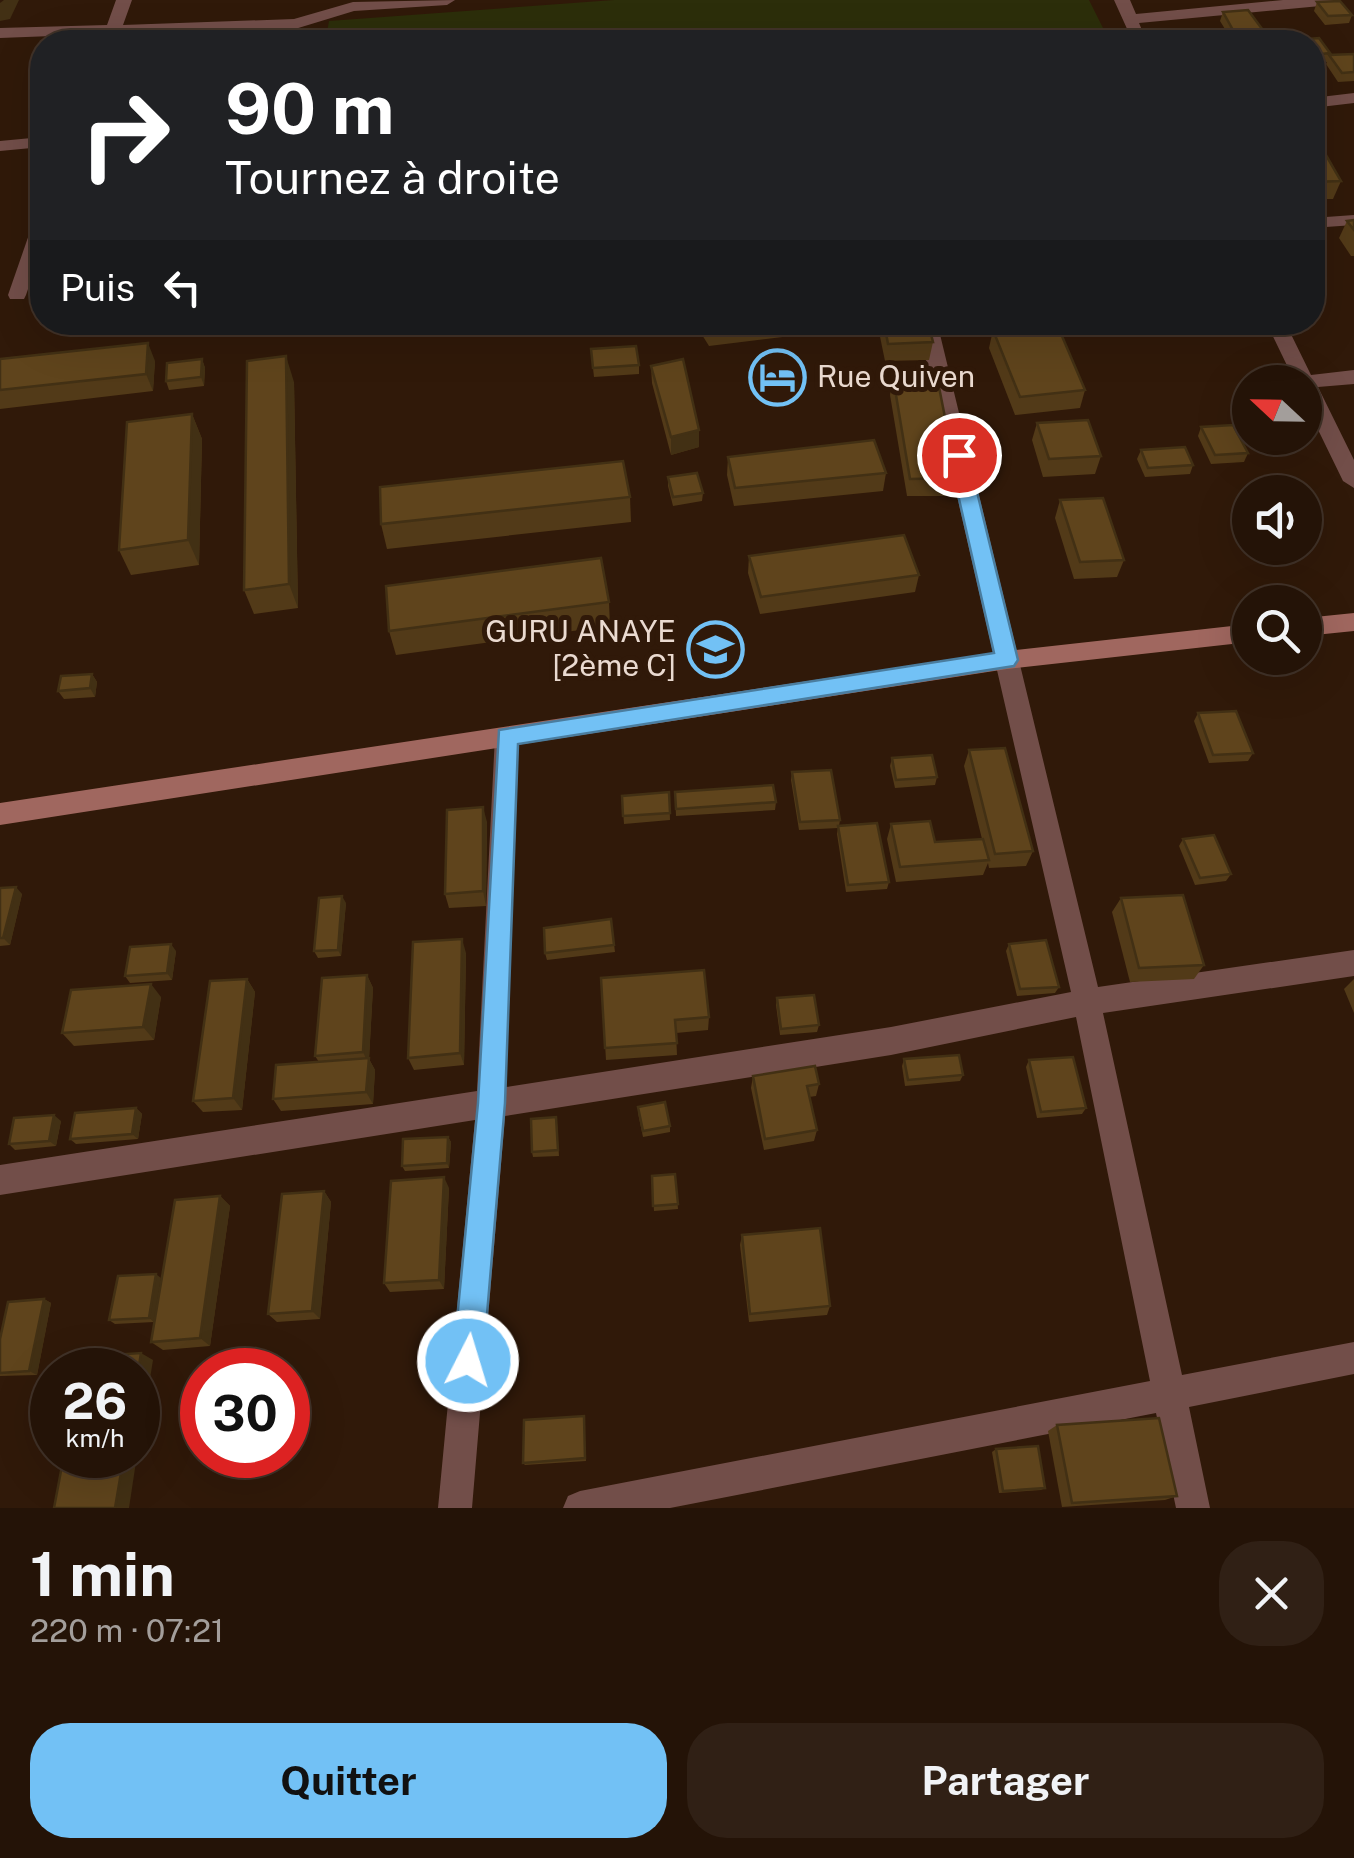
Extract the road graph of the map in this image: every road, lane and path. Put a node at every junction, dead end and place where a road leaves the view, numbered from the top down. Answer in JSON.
{"nodes":[{"id":1,"x":124,"y":0,"type":"edge"},
{"id":2,"x":447,"y":0,"type":"edge"},
{"id":3,"x":1122,"y":0,"type":"edge"},
{"id":4,"x":1330,"y":0,"type":"edge"},
{"id":5,"x":1129,"y":19,"type":"junction"},
{"id":6,"x":113,"y":30,"type":"edge"},
{"id":7,"x":195,"y":30,"type":"edge"},
{"id":8,"x":1134,"y":30,"type":"edge"},
{"id":9,"x":0,"y":33,"type":"edge"},
{"id":10,"x":30,"y":34,"type":"edge"},
{"id":11,"x":1354,"y":98,"type":"edge"},
{"id":12,"x":1325,"y":101,"type":"edge"},
{"id":13,"x":30,"y":143,"type":"edge"},
{"id":14,"x":0,"y":146,"type":"edge"},
{"id":15,"x":1354,"y":220,"type":"edge"},
{"id":16,"x":1325,"y":222,"type":"edge"},
{"id":17,"x":30,"y":248,"type":"edge"},
{"id":18,"x":8,"y":295,"type":"edge"},
{"id":19,"x":930,"y":335,"type":"edge"},
{"id":20,"x":1281,"y":335,"type":"edge"},
{"id":21,"x":1296,"y":365,"type":"edge"},
{"id":22,"x":1354,"y":377,"type":"edge"},
{"id":23,"x":1322,"y":380,"type":"edge"},
{"id":24,"x":1322,"y":416,"type":"edge"},
{"id":25,"x":1354,"y":480,"type":"edge"},
{"id":26,"x":1354,"y":622,"type":"edge"},
{"id":27,"x":1322,"y":625,"type":"edge"},
{"id":28,"x":1232,"y":635,"type":"edge"},
{"id":29,"x":1007,"y":660,"type":"junction"},
{"id":30,"x":507,"y":736,"type":"junction"},
{"id":31,"x":0,"y":814,"type":"edge"},
{"id":32,"x":1354,"y":963,"type":"edge"},
{"id":33,"x":1087,"y":1002,"type":"junction"},
{"id":34,"x":491,"y":1103,"type":"junction"},
{"id":35,"x":0,"y":1180,"type":"edge"},
{"id":36,"x":1354,"y":1358,"type":"edge"},
{"id":37,"x":1166,"y":1394,"type":"junction"},
{"id":38,"x":455,"y":1508,"type":"edge"},
{"id":39,"x":580,"y":1508,"type":"edge"},
{"id":40,"x":1193,"y":1508,"type":"edge"}],
"edges":[{"from":1,"to":6,"type":"street"},
{"from":2,"to":7,"type":"street"},
{"from":3,"to":5,"type":"street"},
{"from":4,"to":5,"type":"street"},
{"from":5,"to":8,"type":"street"},
{"from":9,"to":10,"type":"street"},
{"from":11,"to":12,"type":"street"},
{"from":13,"to":14,"type":"street"},
{"from":15,"to":16,"type":"street"},
{"from":17,"to":18,"type":"street"},
{"from":19,"to":29,"type":"street"},
{"from":20,"to":21,"type":"street"},
{"from":22,"to":23,"type":"street"},
{"from":24,"to":25,"type":"street"},
{"from":26,"to":27,"type":"street"},
{"from":28,"to":29,"type":"street"},
{"from":29,"to":30,"type":"street"},
{"from":29,"to":33,"type":"street"},
{"from":30,"to":31,"type":"street"},
{"from":30,"to":34,"type":"street"},
{"from":32,"to":33,"type":"street"},
{"from":33,"to":34,"type":"street"},
{"from":33,"to":37,"type":"street"},
{"from":34,"to":35,"type":"street"},
{"from":34,"to":38,"type":"street"},
{"from":36,"to":37,"type":"street"},
{"from":37,"to":39,"type":"street"},
{"from":37,"to":40,"type":"street"}]}
